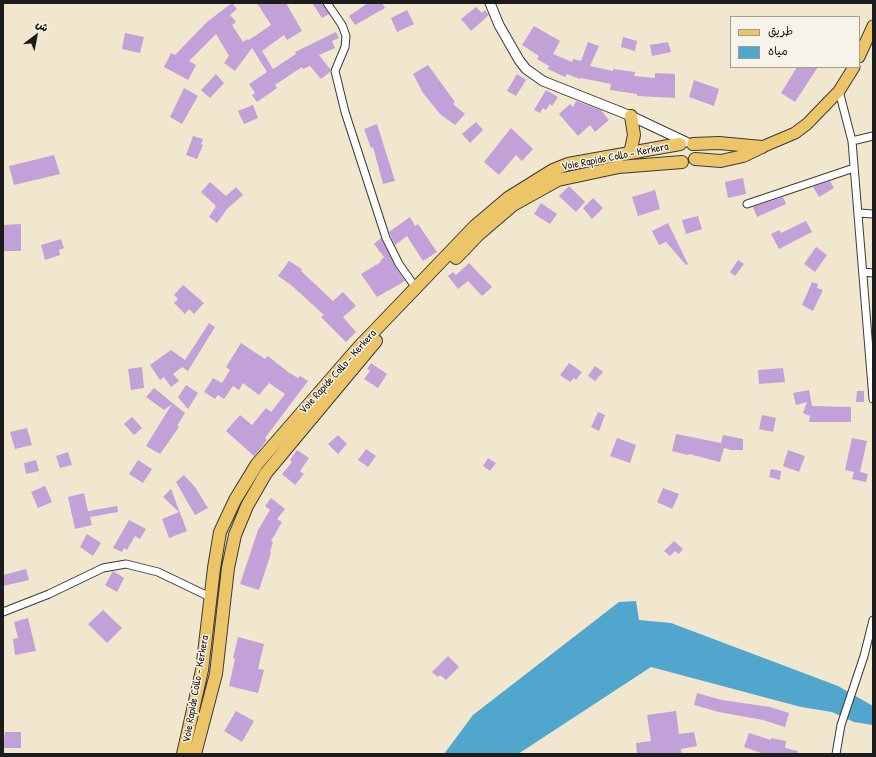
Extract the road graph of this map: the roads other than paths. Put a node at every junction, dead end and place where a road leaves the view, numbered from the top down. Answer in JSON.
{"nodes":[{"id":1,"x":327,"y":3,"type":"edge"},
{"id":2,"x":490,"y":3,"type":"edge"},
{"id":3,"x":873,"y":26,"type":"edge"},
{"id":4,"x":860,"y":55,"type":"edge"},
{"id":5,"x":853,"y":68,"type":"edge"},
{"id":6,"x":839,"y":91,"type":"junction"},
{"id":7,"x":631,"y":116,"type":"junction"},
{"id":8,"x":873,"y":136,"type":"edge"},
{"id":9,"x":852,"y":140,"type":"junction"},
{"id":10,"x":686,"y":143,"type":"junction"},
{"id":11,"x":762,"y":147,"type":"junction"},
{"id":12,"x":628,"y":153,"type":"junction"},
{"id":13,"x":695,"y":159,"type":"junction"},
{"id":14,"x":682,"y":162,"type":"junction"},
{"id":15,"x":854,"y":168,"type":"junction"},
{"id":16,"x":747,"y":204,"type":"dead end"},
{"id":17,"x":859,"y":213,"type":"junction"},
{"id":18,"x":873,"y":214,"type":"edge"},
{"id":19,"x":863,"y":272,"type":"junction"},
{"id":20,"x":873,"y":273,"type":"edge"},
{"id":21,"x":416,"y":288,"type":"junction"},
{"id":22,"x":873,"y":399,"type":"edge"},
{"id":23,"x":210,"y":597,"type":"junction"},
{"id":24,"x":3,"y":612,"type":"edge"},
{"id":25,"x":873,"y":620,"type":"edge"},
{"id":26,"x":184,"y":754,"type":"edge"},
{"id":27,"x":195,"y":754,"type":"edge"},
{"id":28,"x":836,"y":754,"type":"edge"}],
"edges":[{"from":1,"to":21,"type":"street"},
{"from":2,"to":7,"type":"street"},
{"from":3,"to":4,"type":"main road"},
{"from":5,"to":6,"type":"main road"},
{"from":6,"to":9,"type":"street"},
{"from":6,"to":11,"type":"main road"},
{"from":7,"to":10,"type":"street"},
{"from":7,"to":12,"type":"highway"},
{"from":8,"to":9,"type":"street"},
{"from":9,"to":15,"type":"street"},
{"from":10,"to":11,"type":"highway","name":"Voie Rapide Collo - Kerkera"},
{"from":10,"to":12,"type":"highway","name":"Voie Rapide Collo - Kerkera"},
{"from":10,"to":13,"type":"highway"},
{"from":10,"to":14,"type":"highway"},
{"from":11,"to":13,"type":"highway"},
{"from":12,"to":21,"type":"highway","name":"Voie Rapide Collo - Kerkera"},
{"from":13,"to":14,"type":"highway"},
{"from":14,"to":27,"type":"highway","name":"Voie Rapide Collo - Kerkera"},
{"from":15,"to":16,"type":"street"},
{"from":15,"to":17,"type":"street"},
{"from":17,"to":18,"type":"street"},
{"from":17,"to":19,"type":"street"},
{"from":19,"to":20,"type":"street"},
{"from":19,"to":22,"type":"street"},
{"from":21,"to":23,"type":"highway","name":"Voie Rapide Collo - Kerkera"},
{"from":23,"to":24,"type":"street"},
{"from":23,"to":26,"type":"highway","name":"Voie Rapide Collo - Kerkera"},
{"from":25,"to":28,"type":"street"}]}
